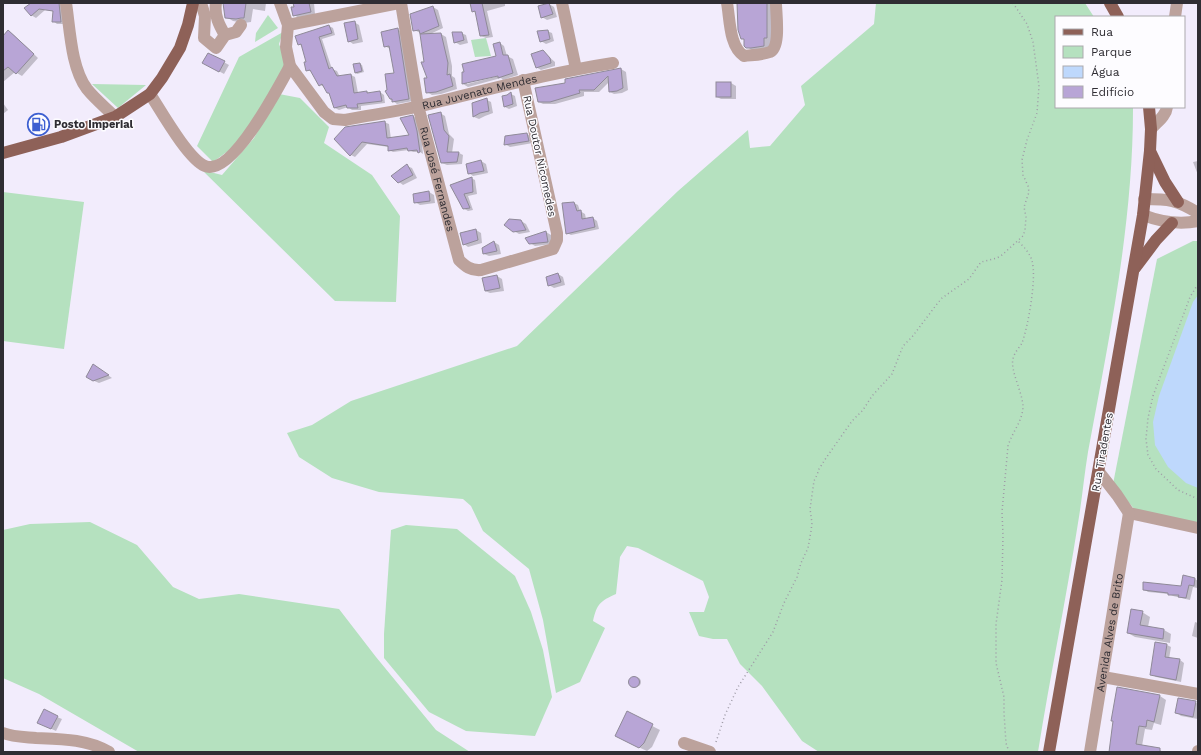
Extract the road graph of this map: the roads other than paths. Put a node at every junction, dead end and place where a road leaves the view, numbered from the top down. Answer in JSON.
{"nodes":[{"id":1,"x":66,"y":3,"type":"edge"},
{"id":2,"x":193,"y":3,"type":"edge"},
{"id":3,"x":201,"y":3,"type":"edge"},
{"id":4,"x":216,"y":3,"type":"edge"},
{"id":5,"x":280,"y":3,"type":"edge"},
{"id":6,"x":400,"y":3,"type":"edge"},
{"id":7,"x":562,"y":3,"type":"edge"},
{"id":8,"x":727,"y":3,"type":"edge"},
{"id":9,"x":776,"y":3,"type":"edge"},
{"id":10,"x":1110,"y":3,"type":"edge"},
{"id":11,"x":1177,"y":3,"type":"edge"},
{"id":12,"x":1117,"y":16,"type":"edge"},
{"id":13,"x":1175,"y":16,"type":"edge"},
{"id":14,"x":241,"y":25,"type":"dead end"},
{"id":15,"x":288,"y":25,"type":"junction"},
{"id":16,"x":225,"y":35,"type":"junction"},
{"id":17,"x":613,"y":63,"type":"dead end"},
{"id":18,"x":290,"y":66,"type":"junction"},
{"id":19,"x":576,"y":69,"type":"junction"},
{"id":20,"x":523,"y":80,"type":"junction"},
{"id":21,"x":150,"y":94,"type":"junction"},
{"id":22,"x":418,"y":106,"type":"junction"},
{"id":23,"x":1148,"y":108,"type":"edge"},
{"id":24,"x":1167,"y":108,"type":"edge"},
{"id":25,"x":115,"y":117,"type":"junction"},
{"id":26,"x":1151,"y":129,"type":"junction"},
{"id":27,"x":5,"y":150,"type":"edge"},
{"id":28,"x":1150,"y":151,"type":"junction"},
{"id":29,"x":1144,"y":199,"type":"junction"},
{"id":30,"x":1178,"y":202,"type":"junction"},
{"id":31,"x":1198,"y":213,"type":"edge"},
{"id":32,"x":1143,"y":215,"type":"junction"},
{"id":33,"x":1198,"y":221,"type":"edge"},
{"id":34,"x":1172,"y":223,"type":"junction"},
{"id":35,"x":459,"y":260,"type":"joint"},
{"id":36,"x":1134,"y":271,"type":"junction"},
{"id":37,"x":1099,"y":472,"type":"junction"},
{"id":38,"x":1129,"y":513,"type":"junction"},
{"id":39,"x":1198,"y":528,"type":"edge"},
{"id":40,"x":1103,"y":676,"type":"junction"},
{"id":41,"x":1198,"y":694,"type":"edge"},
{"id":42,"x":3,"y":733,"type":"edge"},
{"id":43,"x":684,"y":744,"type":"dead end"},
{"id":44,"x":713,"y":748,"type":"edge"},
{"id":45,"x":108,"y":752,"type":"edge"},
{"id":46,"x":1049,"y":752,"type":"edge"},
{"id":47,"x":1090,"y":752,"type":"edge"}],
"edges":[{"from":1,"to":25,"type":"street"},
{"from":2,"to":21,"type":"main road"},
{"from":3,"to":16,"type":"street"},
{"from":4,"to":16,"type":"street"},
{"from":5,"to":15,"type":"street"},
{"from":6,"to":15,"type":"street"},
{"from":6,"to":22,"type":"street","name":"Rua José Fernandes"},
{"from":7,"to":19,"type":"street"},
{"from":8,"to":9,"type":"street"},
{"from":10,"to":12,"type":"main road"},
{"from":11,"to":13,"type":"street"},
{"from":14,"to":16,"type":"street"},
{"from":15,"to":18,"type":"street"},
{"from":17,"to":19,"type":"street","name":"Rua Juvenato Mendes"},
{"from":18,"to":21,"type":"street"},
{"from":18,"to":22,"type":"street","name":"Rua Juvenato Mendes"},
{"from":19,"to":20,"type":"street","name":"Rua Juvenato Mendes"},
{"from":20,"to":22,"type":"street","name":"Rua Juvenato Mendes"},
{"from":20,"to":35,"type":"street","name":"Rua Doutor Nicomedes"},
{"from":21,"to":25,"type":"main road"},
{"from":22,"to":35,"type":"street","name":"Rua José Fernandes"},
{"from":23,"to":26,"type":"main road","name":"Rua Tiradentes"},
{"from":24,"to":26,"type":"street"},
{"from":25,"to":27,"type":"main road"},
{"from":26,"to":28,"type":"main road","name":"Rua Tiradentes"},
{"from":28,"to":29,"type":"main road","name":"Rua Tiradentes"},
{"from":28,"to":30,"type":"main road"},
{"from":29,"to":30,"type":"street"},
{"from":29,"to":32,"type":"main road","name":"Rua Tiradentes"},
{"from":30,"to":31,"type":"street"},
{"from":32,"to":34,"type":"street"},
{"from":32,"to":36,"type":"main road","name":"Rua Tiradentes"},
{"from":33,"to":34,"type":"street"},
{"from":34,"to":36,"type":"main road"},
{"from":36,"to":37,"type":"main road","name":"Rua Tiradentes"},
{"from":37,"to":38,"type":"street"},
{"from":37,"to":46,"type":"main road","name":"Rua Tiradentes"},
{"from":38,"to":39,"type":"street"},
{"from":38,"to":40,"type":"street","name":"Avenida Alves de Brito"},
{"from":40,"to":41,"type":"street"},
{"from":40,"to":47,"type":"street","name":"Avenida Alves de Brito"},
{"from":42,"to":45,"type":"street"},
{"from":43,"to":44,"type":"street"}]}
